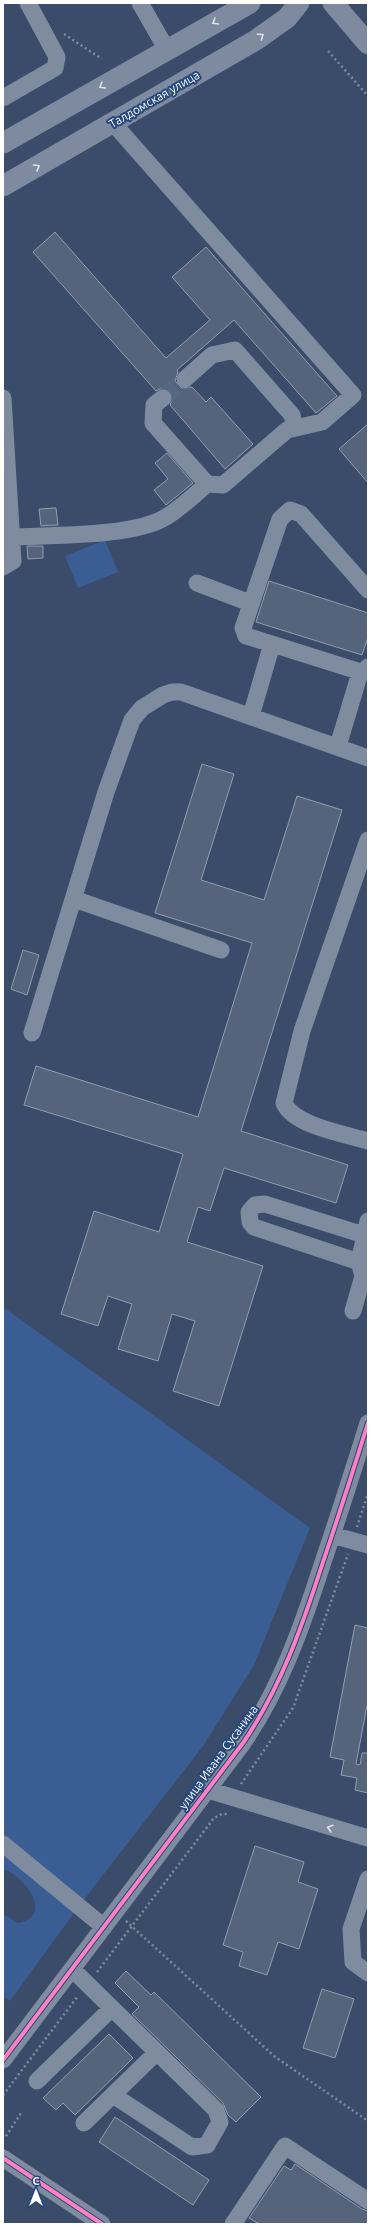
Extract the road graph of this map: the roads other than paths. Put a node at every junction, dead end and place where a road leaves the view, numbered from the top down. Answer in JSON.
{"nodes":[{"id":1,"x":28,"y":3,"type":"edge"},
{"id":2,"x":140,"y":3,"type":"edge"},
{"id":3,"x":250,"y":3,"type":"edge"},
{"id":4,"x":299,"y":3,"type":"edge"},
{"id":5,"x":333,"y":3,"type":"edge"},
{"id":6,"x":368,"y":44,"type":"edge"},
{"id":7,"x":167,"y":50,"type":"junction"},
{"id":8,"x":3,"y":98,"type":"edge"},
{"id":9,"x":113,"y":123,"type":"junction"},
{"id":10,"x":3,"y":144,"type":"edge"},
{"id":11,"x":3,"y":186,"type":"edge"},
{"id":12,"x":185,"y":379,"type":"tunnel mouth"},
{"id":13,"x":3,"y":398,"type":"edge"},
{"id":14,"x":163,"y":398,"type":"tunnel mouth"},
{"id":15,"x":294,"y":428,"type":"junction"},
{"id":16,"x":207,"y":484,"type":"junction"},
{"id":17,"x":12,"y":536,"type":"junction"},
{"id":18,"x":3,"y":567,"type":"edge"},
{"id":19,"x":197,"y":583,"type":"dead end"},
{"id":20,"x":368,"y":590,"type":"edge"},
{"id":21,"x":250,"y":604,"type":"junction"},
{"id":22,"x":272,"y":644,"type":"junction"},
{"id":23,"x":364,"y":669,"type":"edge"},
{"id":24,"x":251,"y":716,"type":"junction"},
{"id":25,"x":338,"y":746,"type":"junction"},
{"id":26,"x":368,"y":758,"type":"edge"},
{"id":27,"x":368,"y":840,"type":"edge"},
{"id":28,"x":74,"y":899,"type":"junction"},
{"id":29,"x":221,"y":950,"type":"dead end"},
{"id":30,"x":32,"y":1033,"type":"dead end"},
{"id":31,"x":368,"y":1141,"type":"edge"},
{"id":32,"x":288,"y":1211,"type":"junction"},
{"id":33,"x":366,"y":1228,"type":"edge"},
{"id":34,"x":278,"y":1236,"type":"junction"},
{"id":35,"x":359,"y":1262,"type":"junction"},
{"id":36,"x":354,"y":1311,"type":"dead end"},
{"id":37,"x":368,"y":1423,"type":"edge"},
{"id":38,"x":332,"y":1535,"type":"junction"},
{"id":39,"x":368,"y":1545,"type":"edge"},
{"id":40,"x":208,"y":1790,"type":"junction"},
{"id":41,"x":368,"y":1838,"type":"edge"},
{"id":42,"x":3,"y":1844,"type":"edge"},
{"id":43,"x":368,"y":1879,"type":"edge"},
{"id":44,"x":104,"y":1927,"type":"junction"},
{"id":45,"x":72,"y":1969,"type":"junction"},
{"id":46,"x":368,"y":1973,"type":"edge"},
{"id":47,"x":112,"y":2008,"type":"junction"},
{"id":48,"x":157,"y":2052,"type":"junction"},
{"id":49,"x":3,"y":2060,"type":"edge"},
{"id":50,"x":37,"y":2081,"type":"dead end"},
{"id":51,"x":113,"y":2095,"type":"junction"},
{"id":52,"x":84,"y":2123,"type":"dead end"},
{"id":53,"x":3,"y":2158,"type":"edge"},
{"id":54,"x":368,"y":2201,"type":"edge"},
{"id":55,"x":102,"y":2224,"type":"edge"},
{"id":56,"x":233,"y":2224,"type":"edge"}],
"edges":[{"from":1,"to":8,"type":"street"},
{"from":2,"to":7,"type":"street"},
{"from":3,"to":7,"type":"main road","one_way":true},
{"from":9,"to":4,"type":"main road","name":"Талдомская улица","one_way":true},
{"from":5,"to":6,"type":"main road"},
{"from":7,"to":10,"type":"main road","one_way":true},
{"from":11,"to":9,"type":"main road","name":"Талдомская улица","one_way":true},
{"from":9,"to":15,"type":"street"},
{"from":12,"to":15,"type":"street"},
{"from":13,"to":17,"type":"street"},
{"from":14,"to":16,"type":"street"},
{"from":15,"to":16,"type":"street"},
{"from":16,"to":17,"type":"street"},
{"from":17,"to":18,"type":"street"},
{"from":19,"to":21,"type":"street"},
{"from":20,"to":21,"type":"street"},
{"from":21,"to":22,"type":"street"},
{"from":22,"to":23,"type":"street"},
{"from":22,"to":24,"type":"street"},
{"from":23,"to":25,"type":"street"},
{"from":24,"to":25,"type":"street"},
{"from":24,"to":28,"type":"street"},
{"from":25,"to":26,"type":"street"},
{"from":27,"to":31,"type":"street"},
{"from":28,"to":29,"type":"street"},
{"from":28,"to":30,"type":"street"},
{"from":32,"to":33,"type":"street"},
{"from":32,"to":34,"type":"street"},
{"from":32,"to":34,"type":"street"},
{"from":33,"to":35,"type":"street"},
{"from":34,"to":35,"type":"street"},
{"from":35,"to":36,"type":"street"},
{"from":37,"to":38,"type":"street","name":"улица Ивана Сусанина"},
{"from":38,"to":39,"type":"street"},
{"from":38,"to":40,"type":"street","name":"улица Ивана Сусанина"},
{"from":41,"to":40,"type":"street","one_way":true},
{"from":40,"to":44,"type":"street","name":"улица Ивана Сусанина"},
{"from":42,"to":44,"type":"street"},
{"from":43,"to":46,"type":"street"},
{"from":44,"to":45,"type":"street","name":"улица Ивана Сусанина"},
{"from":45,"to":47,"type":"street"},
{"from":45,"to":49,"type":"street","name":"улица Ивана Сусанина"},
{"from":47,"to":48,"type":"street"},
{"from":47,"to":50,"type":"street"},
{"from":48,"to":51,"type":"street"},
{"from":48,"to":51,"type":"street"},
{"from":51,"to":52,"type":"street"},
{"from":53,"to":55,"type":"street"},
{"from":54,"to":56,"type":"street"}]}
